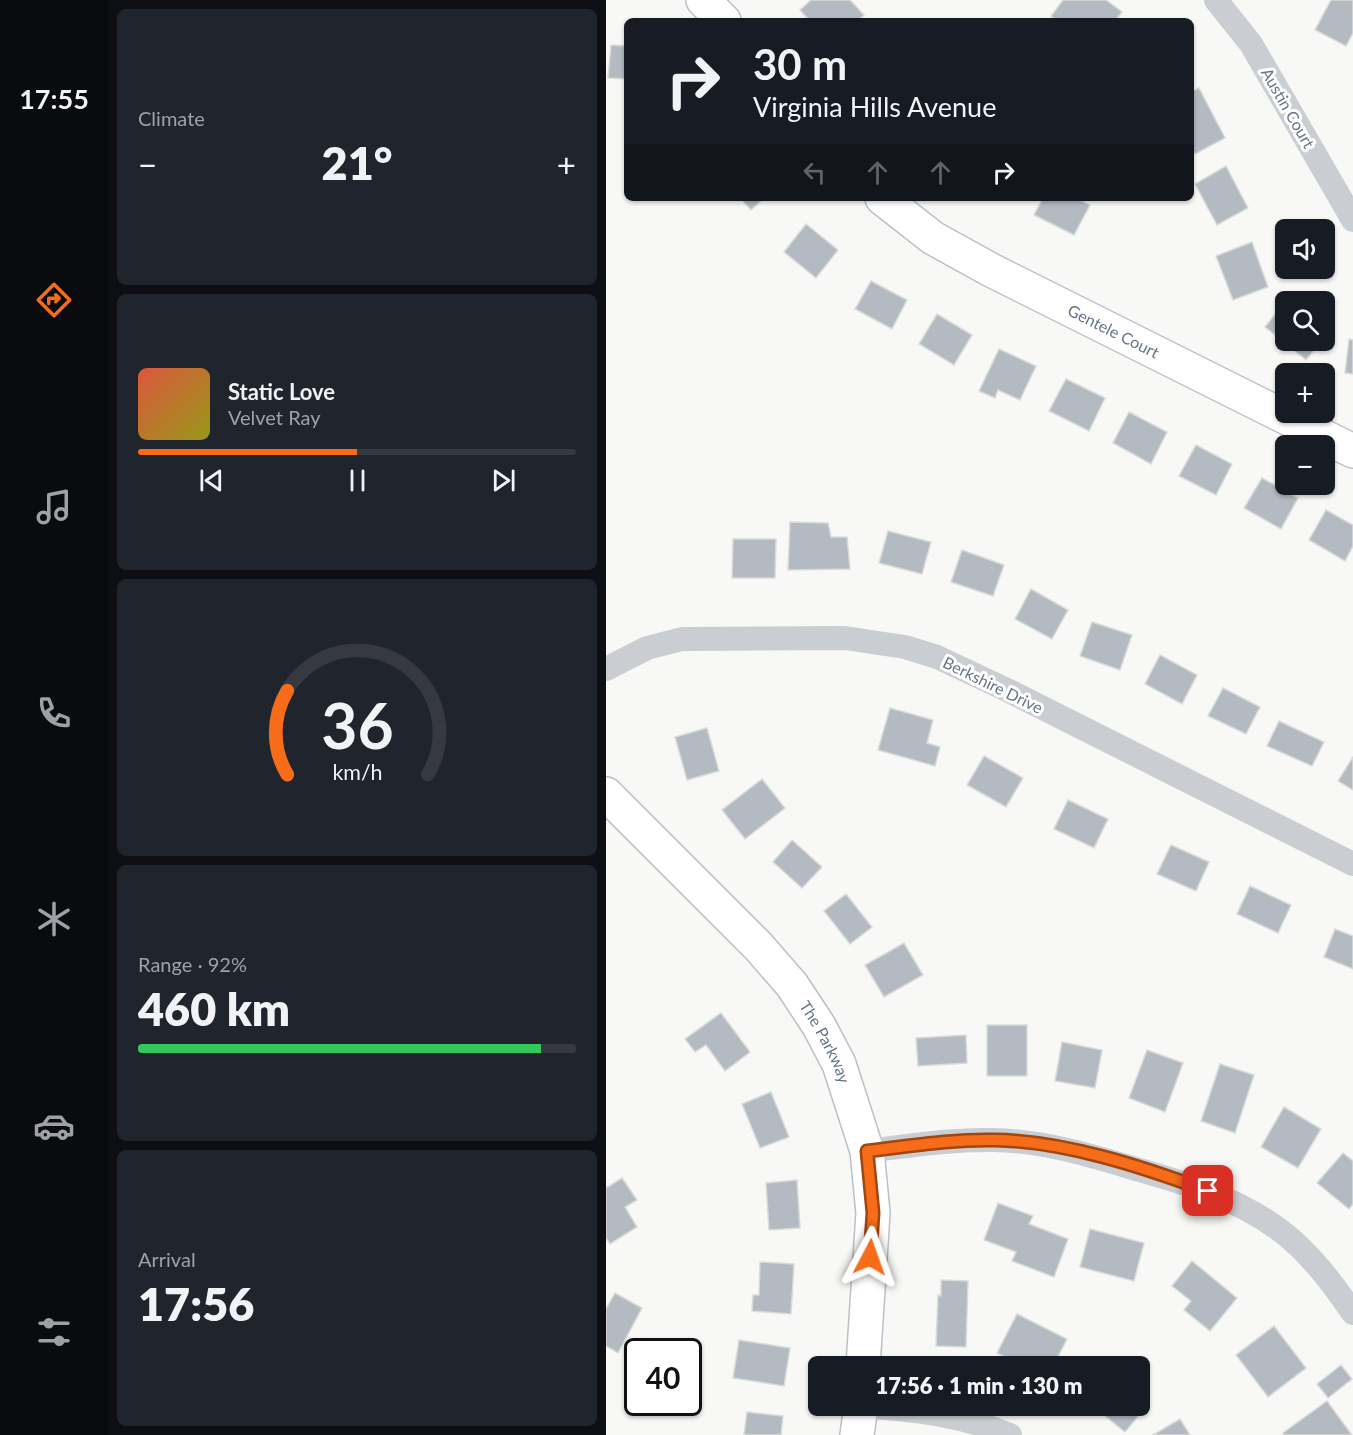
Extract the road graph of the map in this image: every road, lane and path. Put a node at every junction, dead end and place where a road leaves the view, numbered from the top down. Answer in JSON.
{"nodes":[{"id":1,"x":703,"y":0,"type":"edge"},
{"id":2,"x":1217,"y":0,"type":"edge"},
{"id":3,"x":721,"y":18,"type":"edge"},
{"id":4,"x":886,"y":201,"type":"edge"},
{"id":5,"x":1353,"y":220,"type":"edge"},
{"id":6,"x":1353,"y":451,"type":"edge"},
{"id":7,"x":606,"y":669,"type":"edge"},
{"id":8,"x":606,"y":794,"type":"edge"},
{"id":9,"x":1353,"y":864,"type":"edge"},
{"id":10,"x":867,"y":1151,"type":"junction"},
{"id":11,"x":1353,"y":1313,"type":"edge"},
{"id":12,"x":864,"y":1356,"type":"edge"},
{"id":13,"x":860,"y":1416,"type":"edge"},
{"id":14,"x":951,"y":1416,"type":"edge"},
{"id":15,"x":857,"y":1435,"type":"edge"},
{"id":16,"x":1010,"y":1435,"type":"edge"}],
"edges":[{"from":1,"to":3,"type":"street"},
{"from":2,"to":5,"type":"street","name":"Austin Court"},
{"from":4,"to":6,"type":"street","name":"Gentele Court"},
{"from":7,"to":9,"type":"street","name":"Berkshire Drive"},
{"from":8,"to":10,"type":"street","name":"The Parkway"},
{"from":10,"to":11,"type":"street"},
{"from":10,"to":12,"type":"street","name":"The Parkway"},
{"from":13,"to":15,"type":"street"},
{"from":14,"to":16,"type":"street"}]}
